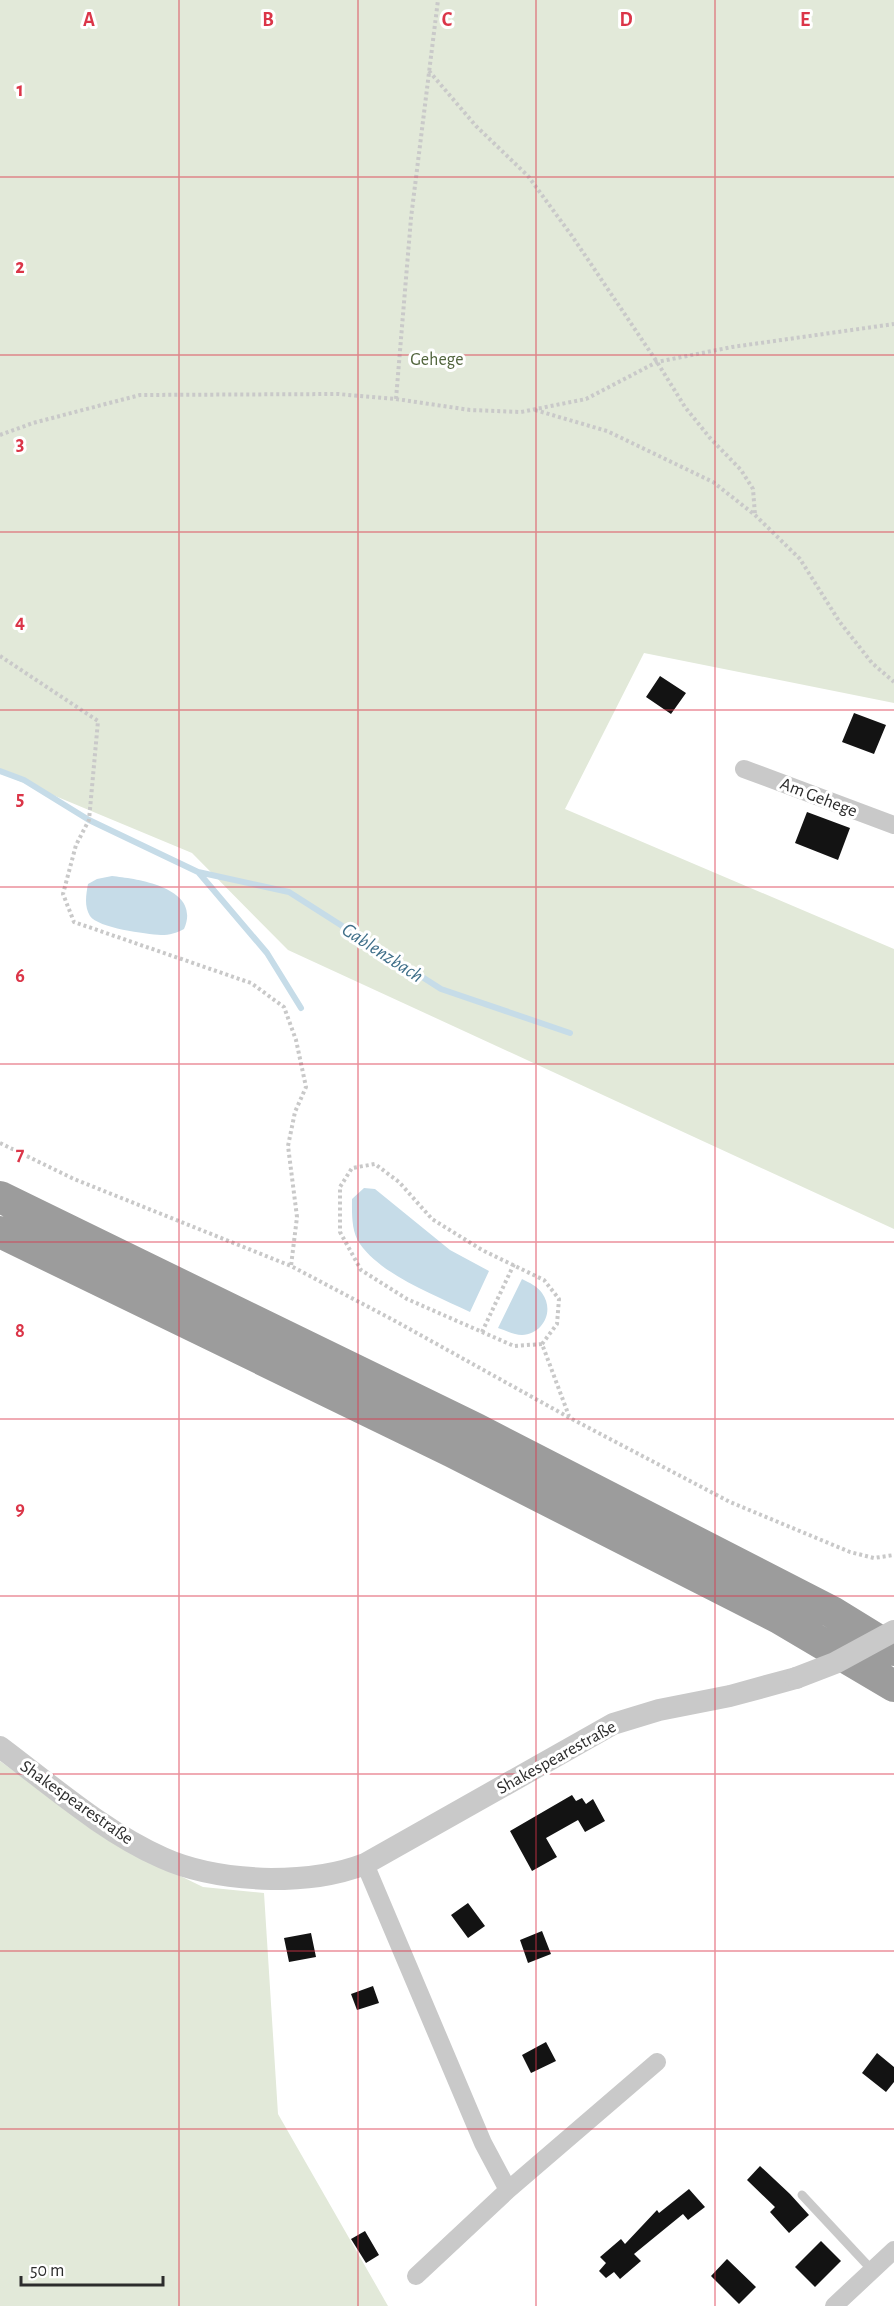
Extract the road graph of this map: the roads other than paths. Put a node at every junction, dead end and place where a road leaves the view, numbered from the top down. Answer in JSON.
{"nodes":[{"id":1,"x":744,"y":769,"type":"dead end"},
{"id":2,"x":894,"y":825,"type":"edge"},
{"id":3,"x":0,"y":1197,"type":"edge"},
{"id":4,"x":0,"y":1232,"type":"edge"},
{"id":5,"x":894,"y":1631,"type":"edge"},
{"id":6,"x":894,"y":1650,"type":"edge"},
{"id":7,"x":894,"y":1686,"type":"edge"},
{"id":8,"x":0,"y":1747,"type":"edge"},
{"id":9,"x":365,"y":1864,"type":"junction"},
{"id":10,"x":657,"y":2062,"type":"dead end"},
{"id":11,"x":508,"y":2190,"type":"junction"},
{"id":12,"x":802,"y":2195,"type":"dead end"},
{"id":13,"x":894,"y":2250,"type":"edge"},
{"id":14,"x":872,"y":2270,"type":"junction"},
{"id":15,"x":416,"y":2276,"type":"dead end"},
{"id":16,"x":834,"y":2306,"type":"edge"}],
"edges":[{"from":1,"to":2,"type":"street","name":"Am Gehege"},
{"from":3,"to":6,"type":"highway"},
{"from":4,"to":7,"type":"highway"},
{"from":5,"to":9,"type":"street","name":"Shakespearestraße","bridge":true},
{"from":8,"to":9,"type":"street","name":"Shakespearestraße"},
{"from":9,"to":11,"type":"street"},
{"from":10,"to":11,"type":"street"},
{"from":11,"to":15,"type":"street"},
{"from":12,"to":14,"type":"lane"},
{"from":13,"to":14,"type":"street"},
{"from":14,"to":16,"type":"street"}]}
